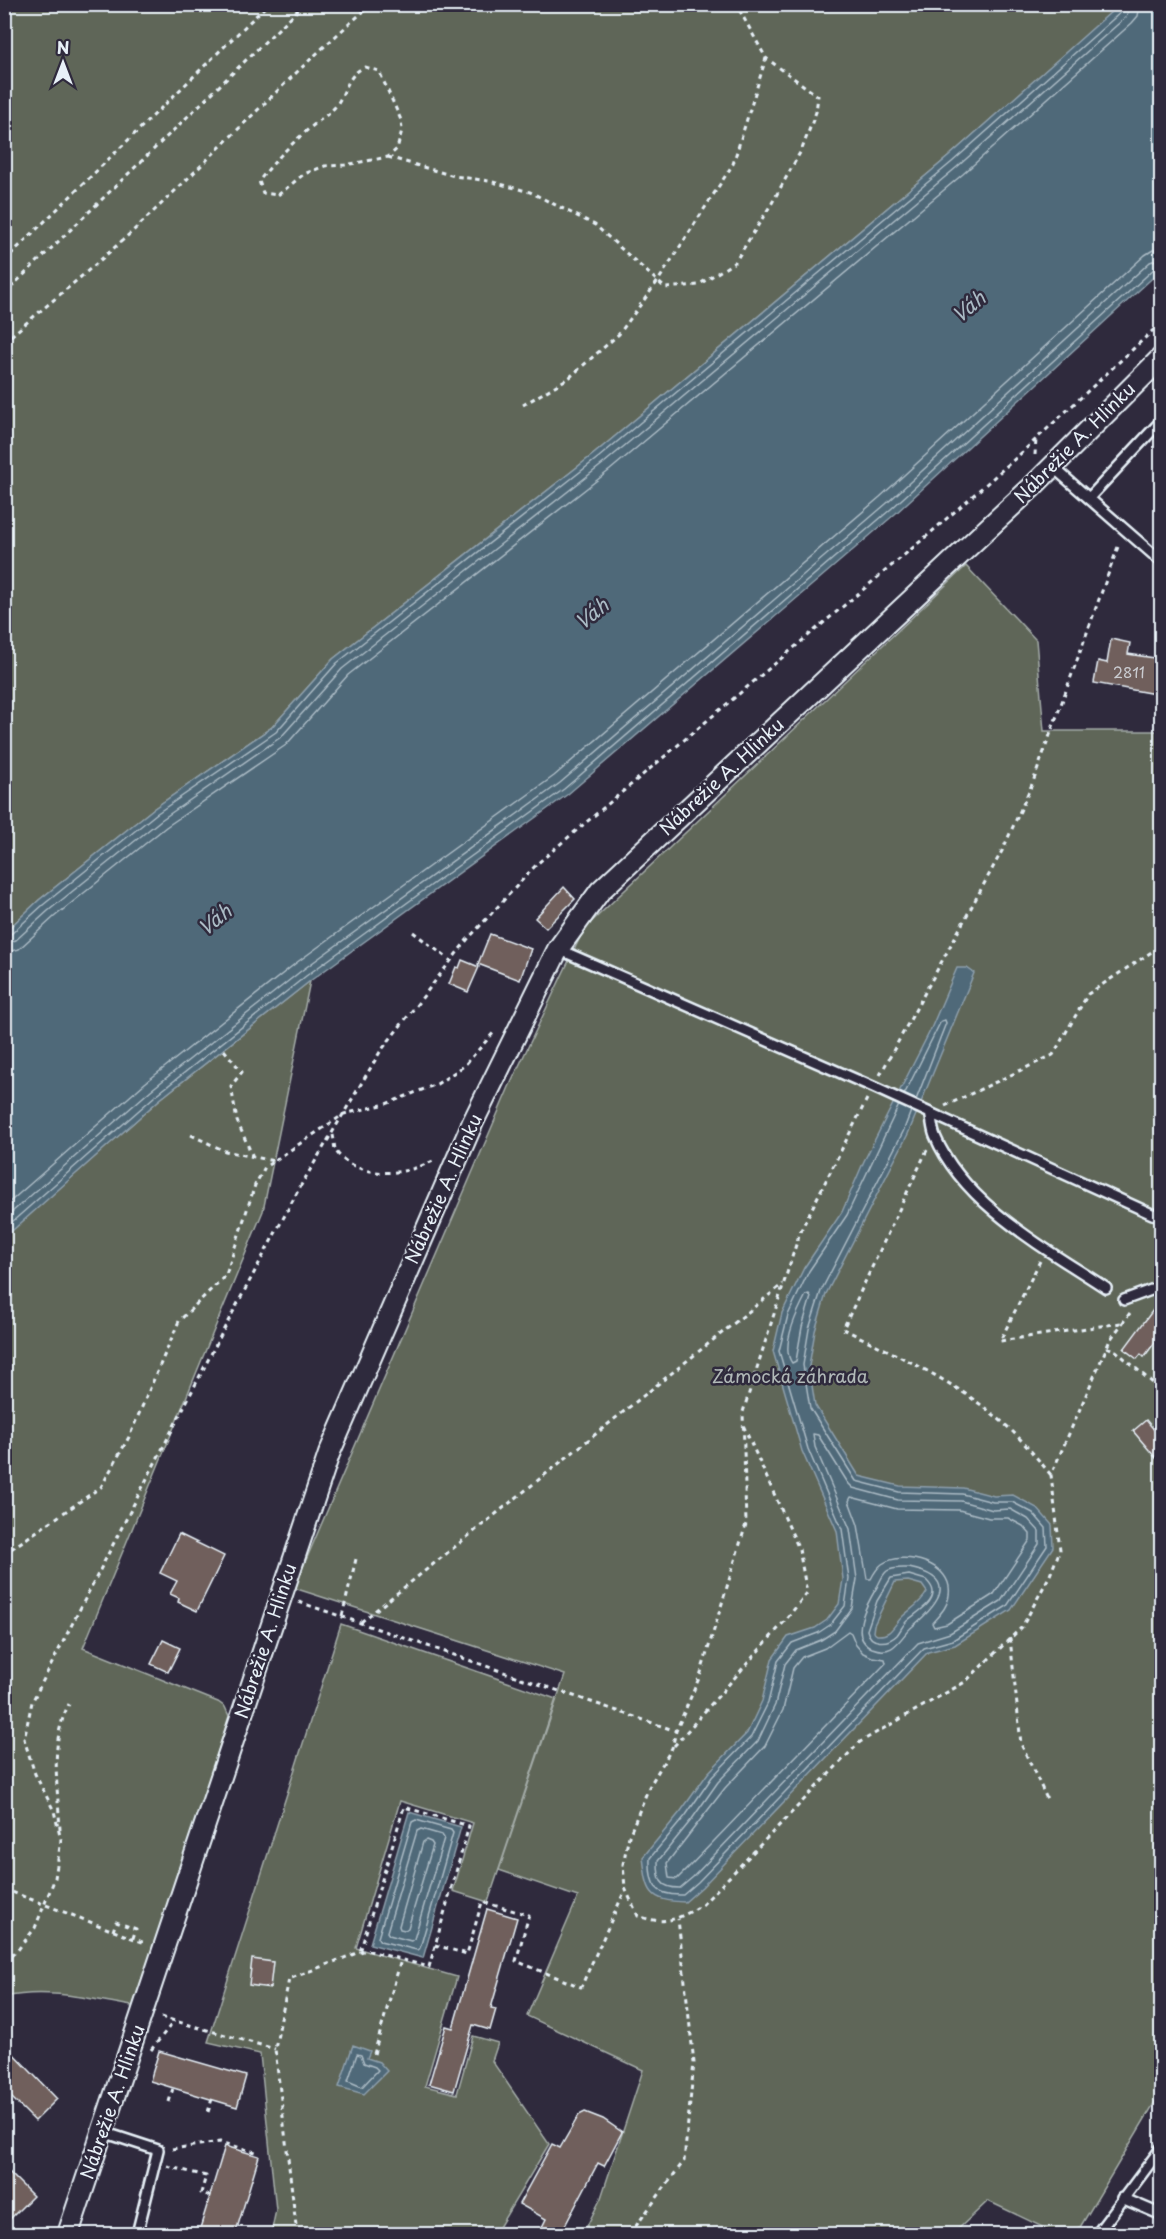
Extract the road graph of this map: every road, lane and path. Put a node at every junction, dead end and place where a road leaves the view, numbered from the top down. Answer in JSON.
{"nodes":[{"id":1,"x":268,"y":4,"type":"edge"},
{"id":2,"x":304,"y":4,"type":"edge"},
{"id":3,"x":372,"y":4,"type":"edge"},
{"id":4,"x":736,"y":4,"type":"edge"},
{"id":5,"x":766,"y":58,"type":"junction"},
{"id":6,"x":388,"y":157,"type":"junction"},
{"id":7,"x":4,"y":261,"type":"edge"},
{"id":8,"x":658,"y":281,"type":"junction"},
{"id":9,"x":4,"y":294,"type":"edge"},
{"id":10,"x":1161,"y":322,"type":"edge"},
{"id":11,"x":4,"y":342,"type":"edge"},
{"id":12,"x":1160,"y":358,"type":"edge"},
{"id":13,"x":1161,"y":380,"type":"edge"},
{"id":14,"x":523,"y":405,"type":"dead end"},
{"id":15,"x":1161,"y":420,"type":"edge"},
{"id":16,"x":1036,"y":439,"type":"junction"},
{"id":17,"x":1031,"y":459,"type":"dead end"},
{"id":18,"x":1053,"y":467,"type":"junction"},
{"id":19,"x":1089,"y":498,"type":"junction"},
{"id":20,"x":1125,"y":530,"type":"junction"},
{"id":21,"x":1161,"y":562,"type":"edge"},
{"id":22,"x":413,"y":932,"type":"dead end"},
{"id":23,"x":1161,"y":945,"type":"edge"},
{"id":24,"x":558,"y":949,"type":"junction"},
{"id":25,"x":451,"y":961,"type":"junction"},
{"id":26,"x":500,"y":1026,"type":"dead end"},
{"id":27,"x":224,"y":1050,"type":"dead end"},
{"id":28,"x":873,"y":1087,"type":"junction"},
{"id":29,"x":927,"y":1112,"type":"junction"},
{"id":30,"x":344,"y":1114,"type":"junction"},
{"id":31,"x":333,"y":1133,"type":"junction"},
{"id":32,"x":191,"y":1135,"type":"dead end"},
{"id":33,"x":934,"y":1135,"type":"junction"},
{"id":34,"x":462,"y":1146,"type":"junction"},
{"id":35,"x":253,"y":1157,"type":"junction"},
{"id":36,"x":274,"y":1161,"type":"junction"},
{"id":37,"x":1161,"y":1216,"type":"edge"},
{"id":38,"x":1047,"y":1249,"type":"junction"},
{"id":39,"x":784,"y":1283,"type":"junction"},
{"id":40,"x":1161,"y":1286,"type":"edge"},
{"id":41,"x":1106,"y":1288,"type":"dead end"},
{"id":42,"x":1124,"y":1300,"type":"dead end"},
{"id":43,"x":1134,"y":1308,"type":"dead end"},
{"id":44,"x":1122,"y":1322,"type":"junction"},
{"id":45,"x":1107,"y":1347,"type":"junction"},
{"id":46,"x":1161,"y":1391,"type":"edge"},
{"id":47,"x":743,"y":1424,"type":"junction"},
{"id":48,"x":1051,"y":1475,"type":"junction"},
{"id":49,"x":4,"y":1554,"type":"edge"},
{"id":50,"x":357,"y":1555,"type":"dead end"},
{"id":51,"x":280,"y":1597,"type":"junction"},
{"id":52,"x":342,"y":1616,"type":"junction"},
{"id":53,"x":361,"y":1622,"type":"junction"},
{"id":54,"x":1010,"y":1638,"type":"junction"},
{"id":55,"x":69,"y":1704,"type":"dead end"},
{"id":56,"x":676,"y":1731,"type":"junction"},
{"id":57,"x":672,"y":1748,"type":"junction"},
{"id":58,"x":1048,"y":1801,"type":"dead end"},
{"id":59,"x":61,"y":1837,"type":"junction"},
{"id":60,"x":625,"y":1888,"type":"junction"},
{"id":61,"x":4,"y":1889,"type":"edge"},
{"id":62,"x":44,"y":1905,"type":"junction"},
{"id":63,"x":678,"y":1919,"type":"junction"},
{"id":64,"x":112,"y":1930,"type":"junction"},
{"id":65,"x":435,"y":1945,"type":"junction"},
{"id":66,"x":360,"y":1952,"type":"junction"},
{"id":67,"x":401,"y":1960,"type":"junction"},
{"id":68,"x":4,"y":1961,"type":"edge"},
{"id":69,"x":174,"y":2021,"type":"dead end"},
{"id":70,"x":274,"y":2049,"type":"junction"},
{"id":71,"x":374,"y":2054,"type":"dead end"},
{"id":72,"x":173,"y":2088,"type":"dead end"},
{"id":73,"x":212,"y":2099,"type":"dead end"},
{"id":74,"x":169,"y":2102,"type":"dead end"},
{"id":75,"x":208,"y":2112,"type":"dead end"},
{"id":76,"x":103,"y":2132,"type":"junction"},
{"id":77,"x":1161,"y":2147,"type":"edge"},
{"id":78,"x":158,"y":2150,"type":"junction"},
{"id":79,"x":259,"y":2153,"type":"dead end"},
{"id":80,"x":155,"y":2163,"type":"junction"},
{"id":81,"x":210,"y":2196,"type":"dead end"},
{"id":82,"x":1122,"y":2198,"type":"junction"},
{"id":83,"x":1161,"y":2216,"type":"edge"},
{"id":84,"x":68,"y":2235,"type":"edge"},
{"id":85,"x":137,"y":2235,"type":"edge"},
{"id":86,"x":297,"y":2235,"type":"edge"},
{"id":87,"x":630,"y":2235,"type":"edge"},
{"id":88,"x":1097,"y":2235,"type":"edge"}],
"edges":[{"from":1,"to":7,"type":"path"},
{"from":2,"to":9,"type":"path"},
{"from":3,"to":11,"type":"path"},
{"from":4,"to":5,"type":"path"},
{"from":5,"to":8,"type":"path"},
{"from":5,"to":8,"type":"path"},
{"from":6,"to":6,"type":"path"},
{"from":6,"to":8,"type":"path"},
{"from":8,"to":14,"type":"path"},
{"from":10,"to":16,"type":"path"},
{"from":12,"to":13,"type":"lane"},
{"from":12,"to":18,"type":"street","name":"Nábrežie A. Hlinku"},
{"from":15,"to":19,"type":"lane"},
{"from":16,"to":17,"type":"path"},
{"from":16,"to":25,"type":"path"},
{"from":18,"to":19,"type":"lane"},
{"from":18,"to":24,"type":"street","name":"Nábrežie A. Hlinku"},
{"from":19,"to":20,"type":"lane"},
{"from":20,"to":21,"type":"lane"},
{"from":20,"to":28,"type":"path"},
{"from":22,"to":25,"type":"path"},
{"from":23,"to":29,"type":"path"},
{"from":24,"to":28,"type":"lane"},
{"from":24,"to":34,"type":"street","name":"Nábrežie A. Hlinku"},
{"from":25,"to":30,"type":"path"},
{"from":26,"to":30,"type":"path"},
{"from":27,"to":35,"type":"path"},
{"from":28,"to":29,"type":"lane"},
{"from":28,"to":39,"type":"path"},
{"from":29,"to":33,"type":"lane"},
{"from":29,"to":37,"type":"lane"},
{"from":30,"to":31,"type":"path"},
{"from":30,"to":36,"type":"path"},
{"from":31,"to":34,"type":"path"},
{"from":31,"to":59,"type":"path"},
{"from":32,"to":35,"type":"path"},
{"from":33,"to":38,"type":"lane"},
{"from":33,"to":48,"type":"path"},
{"from":34,"to":51,"type":"street","name":"Nábrežie A. Hlinku"},
{"from":35,"to":36,"type":"path"},
{"from":36,"to":49,"type":"path"},
{"from":38,"to":41,"type":"lane"},
{"from":38,"to":44,"type":"path"},
{"from":39,"to":47,"type":"path"},
{"from":39,"to":53,"type":"path"},
{"from":40,"to":42,"type":"lane"},
{"from":43,"to":44,"type":"path"},
{"from":44,"to":45,"type":"path"},
{"from":45,"to":46,"type":"path"},
{"from":45,"to":48,"type":"path"},
{"from":47,"to":56,"type":"path"},
{"from":47,"to":57,"type":"path"},
{"from":48,"to":54,"type":"path"},
{"from":50,"to":52,"type":"path"},
{"from":51,"to":52,"type":"path"},
{"from":51,"to":76,"type":"street","name":"Nábrežie A. Hlinku"},
{"from":52,"to":53,"type":"path"},
{"from":53,"to":56,"type":"path"},
{"from":54,"to":58,"type":"path"},
{"from":54,"to":63,"type":"path"},
{"from":55,"to":59,"type":"path"},
{"from":56,"to":57,"type":"path"},
{"from":57,"to":60,"type":"path"},
{"from":59,"to":62,"type":"path"},
{"from":60,"to":63,"type":"path"},
{"from":60,"to":65,"type":"path"},
{"from":61,"to":62,"type":"path"},
{"from":62,"to":64,"type":"path"},
{"from":62,"to":68,"type":"path"},
{"from":63,"to":87,"type":"path"},
{"from":64,"to":64,"type":"path"},
{"from":65,"to":66,"type":"path"},
{"from":65,"to":67,"type":"path"},
{"from":66,"to":67,"type":"path"},
{"from":66,"to":70,"type":"path"},
{"from":67,"to":71,"type":"path"},
{"from":69,"to":70,"type":"path"},
{"from":70,"to":86,"type":"path"},
{"from":72,"to":74,"type":"path"},
{"from":73,"to":75,"type":"path"},
{"from":76,"to":78,"type":"lane"},
{"from":76,"to":84,"type":"street","name":"Nábrežie A. Hlinku"},
{"from":77,"to":82,"type":"lane"},
{"from":78,"to":79,"type":"path"},
{"from":78,"to":80,"type":"lane"},
{"from":80,"to":81,"type":"path"},
{"from":80,"to":85,"type":"lane"},
{"from":82,"to":83,"type":"lane"},
{"from":82,"to":88,"type":"lane"}]}
